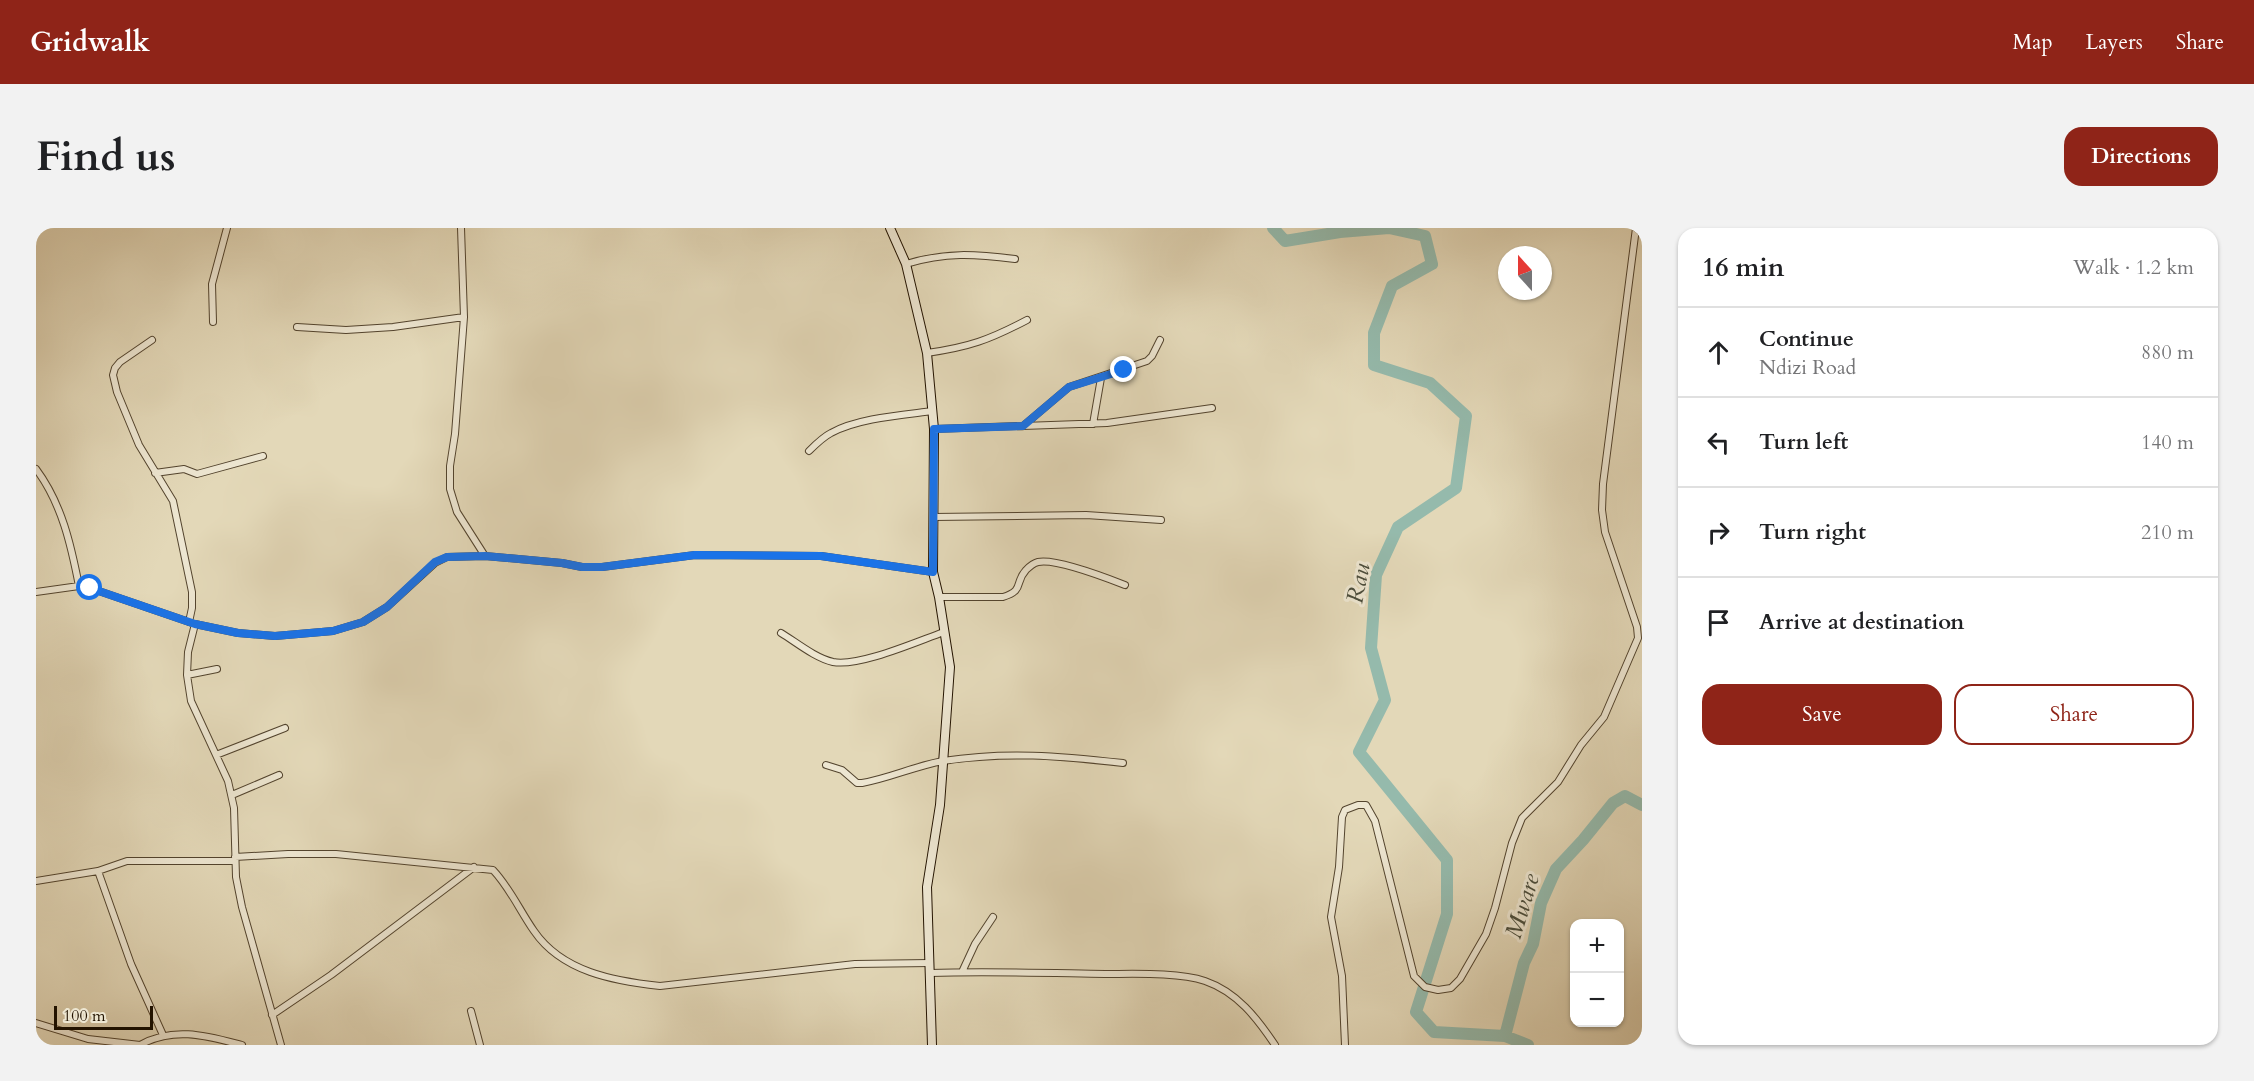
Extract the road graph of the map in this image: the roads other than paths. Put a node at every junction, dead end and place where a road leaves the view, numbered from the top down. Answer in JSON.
{"nodes":[{"id":1,"x":227,"y":228,"type":"edge"},
{"id":2,"x":461,"y":228,"type":"edge"},
{"id":3,"x":890,"y":228,"type":"edge"},
{"id":4,"x":1636,"y":228,"type":"edge"},
{"id":5,"x":1015,"y":259,"type":"dead end"},
{"id":6,"x":906,"y":264,"type":"junction"},
{"id":7,"x":465,"y":317,"type":"junction"},
{"id":8,"x":1027,"y":320,"type":"dead end"},
{"id":9,"x":213,"y":322,"type":"dead end"},
{"id":10,"x":297,"y":327,"type":"dead end"},
{"id":11,"x":152,"y":340,"type":"dead end"},
{"id":12,"x":1160,"y":340,"type":"dead end"},
{"id":13,"x":927,"y":353,"type":"junction"},
{"id":14,"x":1101,"y":378,"type":"junction"},
{"id":15,"x":1212,"y":408,"type":"dead end"},
{"id":16,"x":933,"y":411,"type":"junction"},
{"id":17,"x":1093,"y":424,"type":"junction"},
{"id":18,"x":1023,"y":426,"type":"junction"},
{"id":19,"x":934,"y":429,"type":"junction"},
{"id":20,"x":809,"y":451,"type":"dead end"},
{"id":21,"x":263,"y":456,"type":"dead end"},
{"id":22,"x":36,"y":470,"type":"edge"},
{"id":23,"x":155,"y":473,"type":"junction"},
{"id":24,"x":933,"y":517,"type":"junction"},
{"id":25,"x":1161,"y":520,"type":"dead end"},
{"id":26,"x":485,"y":556,"type":"junction"},
{"id":27,"x":933,"y":572,"type":"junction"},
{"id":28,"x":1125,"y":585,"type":"dead end"},
{"id":29,"x":79,"y":586,"type":"junction"},
{"id":30,"x":36,"y":592,"type":"edge"},
{"id":31,"x":939,"y":597,"type":"junction"},
{"id":32,"x":192,"y":623,"type":"junction"},
{"id":33,"x":944,"y":632,"type":"junction"},
{"id":34,"x":781,"y":633,"type":"dead end"},
{"id":35,"x":218,"y":669,"type":"dead end"},
{"id":36,"x":187,"y":675,"type":"junction"},
{"id":37,"x":285,"y":728,"type":"dead end"},
{"id":38,"x":216,"y":755,"type":"junction"},
{"id":39,"x":943,"y":761,"type":"junction"},
{"id":40,"x":1123,"y":763,"type":"dead end"},
{"id":41,"x":826,"y":765,"type":"dead end"},
{"id":42,"x":279,"y":775,"type":"dead end"},
{"id":43,"x":232,"y":795,"type":"junction"},
{"id":44,"x":235,"y":859,"type":"junction"},
{"id":45,"x":475,"y":867,"type":"junction"},
{"id":46,"x":98,"y":871,"type":"junction"},
{"id":47,"x":36,"y":881,"type":"edge"},
{"id":48,"x":993,"y":917,"type":"dead end"},
{"id":49,"x":930,"y":963,"type":"junction"},
{"id":50,"x":962,"y":972,"type":"junction"},
{"id":51,"x":930,"y":973,"type":"junction"},
{"id":52,"x":471,"y":1011,"type":"dead end"},
{"id":53,"x":272,"y":1015,"type":"junction"},
{"id":54,"x":36,"y":1023,"type":"edge"},
{"id":55,"x":163,"y":1035,"type":"junction"},
{"id":56,"x":140,"y":1045,"type":"edge"},
{"id":57,"x":242,"y":1045,"type":"edge"},
{"id":58,"x":281,"y":1045,"type":"edge"},
{"id":59,"x":480,"y":1045,"type":"edge"},
{"id":60,"x":932,"y":1045,"type":"edge"},
{"id":61,"x":1275,"y":1045,"type":"edge"},
{"id":62,"x":1346,"y":1045,"type":"edge"}],
"edges":[{"from":1,"to":9,"type":"street"},
{"from":2,"to":7,"type":"street"},
{"from":3,"to":6,"type":"street"},
{"from":4,"to":62,"type":"street"},
{"from":5,"to":6,"type":"street"},
{"from":6,"to":13,"type":"street"},
{"from":7,"to":10,"type":"street"},
{"from":7,"to":26,"type":"street"},
{"from":8,"to":13,"type":"street"},
{"from":11,"to":23,"type":"street"},
{"from":12,"to":14,"type":"street"},
{"from":13,"to":16,"type":"street"},
{"from":14,"to":17,"type":"street"},
{"from":14,"to":18,"type":"street"},
{"from":15,"to":17,"type":"street"},
{"from":16,"to":19,"type":"street"},
{"from":16,"to":20,"type":"street"},
{"from":17,"to":18,"type":"street"},
{"from":18,"to":19,"type":"street"},
{"from":19,"to":24,"type":"street"},
{"from":21,"to":23,"type":"street"},
{"from":22,"to":29,"type":"street"},
{"from":23,"to":32,"type":"street"},
{"from":24,"to":25,"type":"street"},
{"from":24,"to":27,"type":"street"},
{"from":26,"to":27,"type":"street"},
{"from":26,"to":32,"type":"street"},
{"from":27,"to":31,"type":"street"},
{"from":28,"to":31,"type":"street"},
{"from":29,"to":30,"type":"street"},
{"from":29,"to":32,"type":"street"},
{"from":31,"to":33,"type":"street"},
{"from":32,"to":36,"type":"street"},
{"from":33,"to":34,"type":"street"},
{"from":33,"to":39,"type":"street"},
{"from":35,"to":36,"type":"street"},
{"from":36,"to":38,"type":"street"},
{"from":37,"to":38,"type":"street"},
{"from":38,"to":43,"type":"street"},
{"from":39,"to":40,"type":"street"},
{"from":39,"to":41,"type":"street"},
{"from":39,"to":49,"type":"street"},
{"from":42,"to":43,"type":"street"},
{"from":43,"to":44,"type":"street"},
{"from":44,"to":45,"type":"street"},
{"from":44,"to":46,"type":"street"},
{"from":44,"to":53,"type":"street"},
{"from":45,"to":49,"type":"street"},
{"from":45,"to":53,"type":"street"},
{"from":46,"to":47,"type":"street"},
{"from":46,"to":55,"type":"street"},
{"from":48,"to":50,"type":"street"},
{"from":49,"to":51,"type":"street"},
{"from":50,"to":51,"type":"street"},
{"from":50,"to":61,"type":"street"},
{"from":51,"to":60,"type":"street"},
{"from":52,"to":59,"type":"street"},
{"from":53,"to":58,"type":"street"},
{"from":54,"to":56,"type":"street"},
{"from":55,"to":56,"type":"street"},
{"from":55,"to":57,"type":"street"}]}
